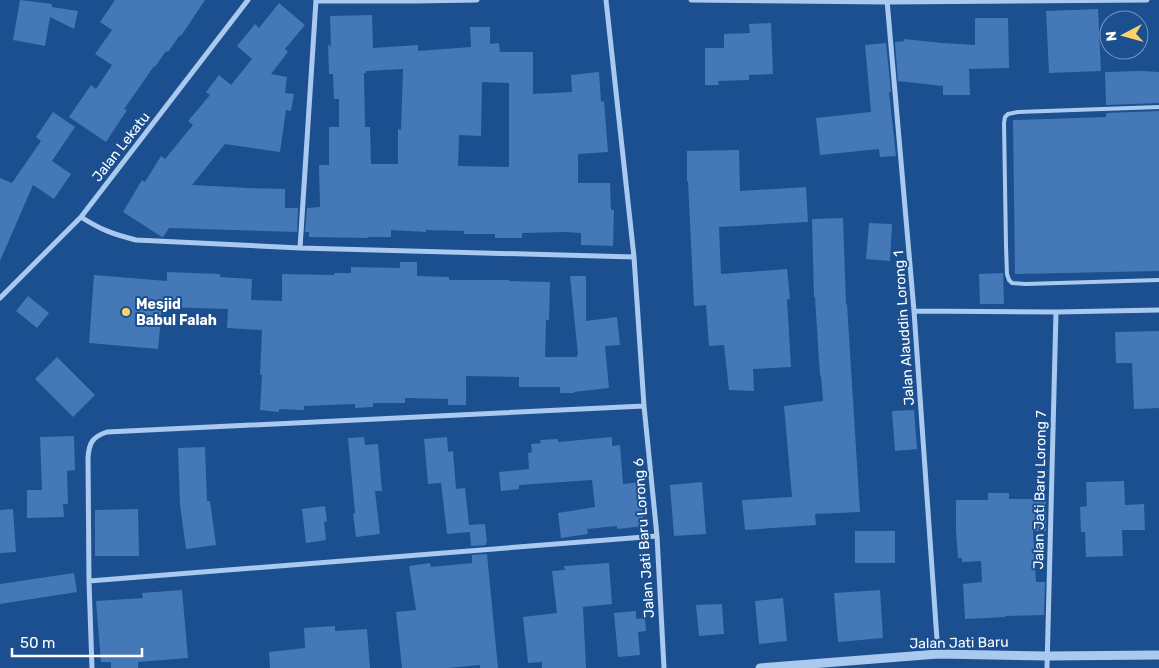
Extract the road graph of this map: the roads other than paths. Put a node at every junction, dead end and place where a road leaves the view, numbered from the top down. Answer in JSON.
{"nodes":[{"id":1,"x":248,"y":0,"type":"edge"},
{"id":2,"x":477,"y":0,"type":"edge"},
{"id":3,"x":606,"y":0,"type":"edge"},
{"id":4,"x":691,"y":0,"type":"edge"},
{"id":5,"x":1147,"y":0,"type":"edge"},
{"id":6,"x":316,"y":1,"type":"edge"},
{"id":7,"x":888,"y":1,"type":"edge"},
{"id":8,"x":1022,"y":1,"type":"edge"},
{"id":9,"x":1159,"y":107,"type":"edge"},
{"id":10,"x":81,"y":217,"type":"junction"},
{"id":11,"x":300,"y":248,"type":"junction"},
{"id":12,"x":634,"y":257,"type":"junction"},
{"id":13,"x":1159,"y":280,"type":"edge"},
{"id":14,"x":0,"y":298,"type":"edge"},
{"id":15,"x":1159,"y":310,"type":"edge"},
{"id":16,"x":914,"y":311,"type":"junction"},
{"id":17,"x":1056,"y":312,"type":"junction"},
{"id":18,"x":644,"y":406,"type":"junction"},
{"id":19,"x":657,"y":536,"type":"junction"},
{"id":20,"x":89,"y":581,"type":"junction"},
{"id":21,"x":938,"y":654,"type":"junction"},
{"id":22,"x":1159,"y":655,"type":"edge"},
{"id":23,"x":1048,"y":656,"type":"junction"},
{"id":24,"x":814,"y":666,"type":"edge"},
{"id":25,"x":92,"y":668,"type":"edge"},
{"id":26,"x":664,"y":668,"type":"edge"},
{"id":27,"x":760,"y":668,"type":"edge"},
{"id":28,"x":1047,"y":668,"type":"edge"}],
"edges":[{"from":1,"to":10,"type":"street","name":"Jalan Lekatu"},
{"from":2,"to":6,"type":"street"},
{"from":3,"to":12,"type":"street","name":"Jalan Jati Baru Lorong 6"},
{"from":4,"to":7,"type":"street"},
{"from":5,"to":8,"type":"street"},
{"from":6,"to":11,"type":"street"},
{"from":7,"to":8,"type":"street"},
{"from":7,"to":16,"type":"street","name":"Jalan Alauddin Lorong 1"},
{"from":9,"to":13,"type":"lane"},
{"from":10,"to":11,"type":"street"},
{"from":10,"to":14,"type":"street","name":"Jalan Lekatu"},
{"from":11,"to":12,"type":"street"},
{"from":12,"to":18,"type":"street","name":"Jalan Jati Baru Lorong 6"},
{"from":15,"to":17,"type":"street"},
{"from":16,"to":17,"type":"street"},
{"from":16,"to":21,"type":"street","name":"Jalan Alauddin Lorong 1"},
{"from":17,"to":23,"type":"street","name":"Jalan Jati Baru Lorong 7"},
{"from":18,"to":19,"type":"street","name":"Jalan Jati Baru Lorong 6"},
{"from":18,"to":20,"type":"street"},
{"from":19,"to":20,"type":"street"},
{"from":19,"to":26,"type":"street","name":"Jalan Jati Baru Lorong 6"},
{"from":20,"to":25,"type":"street"},
{"from":21,"to":23,"type":"street","name":"Jalan Jati Baru"},
{"from":21,"to":24,"type":"street","name":"Jalan Jati Baru"},
{"from":22,"to":23,"type":"street","name":"Jalan Jati Baru"},
{"from":23,"to":28,"type":"street","name":"Jalan Jati Baru Lorong 7"},
{"from":24,"to":27,"type":"street","name":"Jalan Jati Baru"}]}
